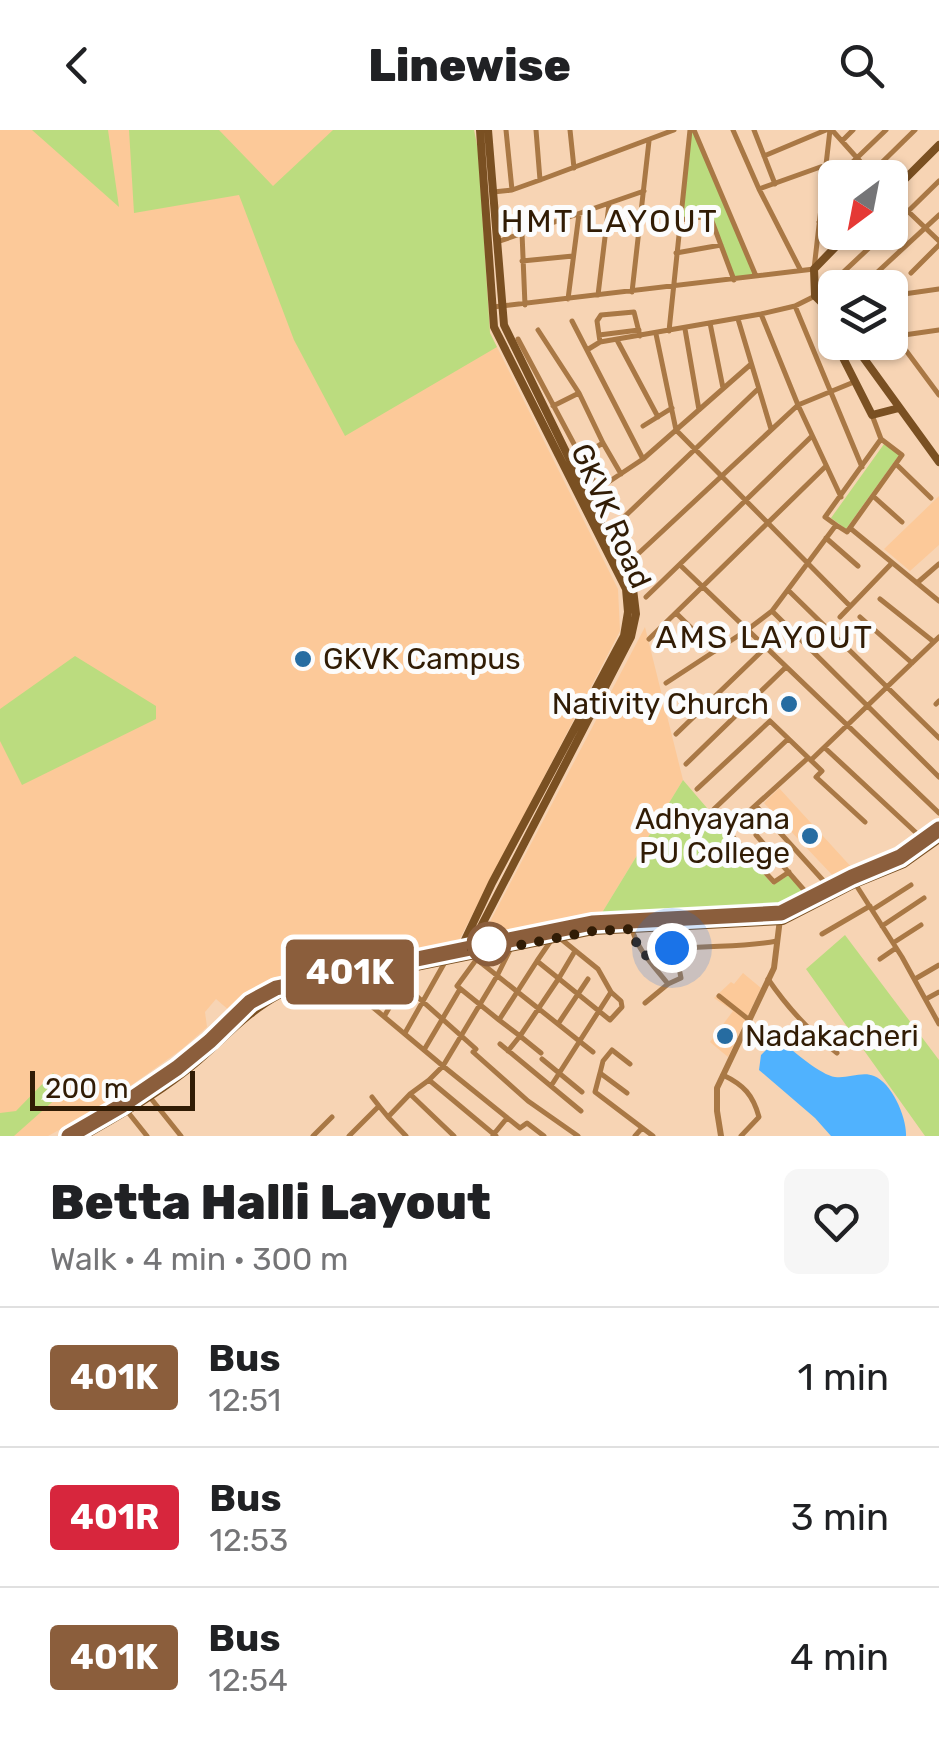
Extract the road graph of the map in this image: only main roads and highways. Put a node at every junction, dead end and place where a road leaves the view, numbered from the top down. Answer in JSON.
{"nodes":[{"id":1,"x":480,"y":130,"type":"edge"},
{"id":2,"x":488,"y":130,"type":"edge"},
{"id":3,"x":939,"y":145,"type":"edge"},
{"id":4,"x":487,"y":161,"type":"junction"},
{"id":5,"x":908,"y":176,"type":"edge"},
{"id":6,"x":490,"y":192,"type":"junction"},
{"id":7,"x":833,"y":250,"type":"edge"},
{"id":8,"x":818,"y":298,"type":"edge"},
{"id":9,"x":497,"y":308,"type":"junction"},
{"id":10,"x":844,"y":360,"type":"edge"},
{"id":11,"x":865,"y":360,"type":"edge"},
{"id":12,"x":899,"y":408,"type":"junction"},
{"id":13,"x":938,"y":457,"type":"edge"},
{"id":14,"x":939,"y":828,"type":"edge"},
{"id":15,"x":933,"y":841,"type":"edge"},
{"id":16,"x":781,"y":917,"type":"junction"},
{"id":17,"x":472,"y":954,"type":"junction"},
{"id":18,"x":69,"y":1136,"type":"edge"},
{"id":19,"x":84,"y":1136,"type":"edge"}],
"edges":[{"from":1,"to":4,"type":"main road","name":"GKVK Road"},
{"from":2,"to":4,"type":"main road","name":"GKVK Road"},
{"from":3,"to":5,"type":"main road"},
{"from":4,"to":6,"type":"main road","name":"GKVK Road"},
{"from":6,"to":9,"type":"main road","name":"GKVK Road"},
{"from":6,"to":9,"type":"main road","name":"GKVK Road"},
{"from":7,"to":8,"type":"main road"},
{"from":9,"to":17,"type":"main road","name":"GKVK Road"},
{"from":10,"to":12,"type":"main road"},
{"from":11,"to":12,"type":"main road"},
{"from":12,"to":13,"type":"main road"},
{"from":14,"to":15,"type":"main road"},
{"from":15,"to":16,"type":"main road"},
{"from":15,"to":16,"type":"main road"},
{"from":16,"to":17,"type":"main road"},
{"from":16,"to":17,"type":"main road"},
{"from":17,"to":18,"type":"main road"},
{"from":17,"to":19,"type":"main road"}]}
